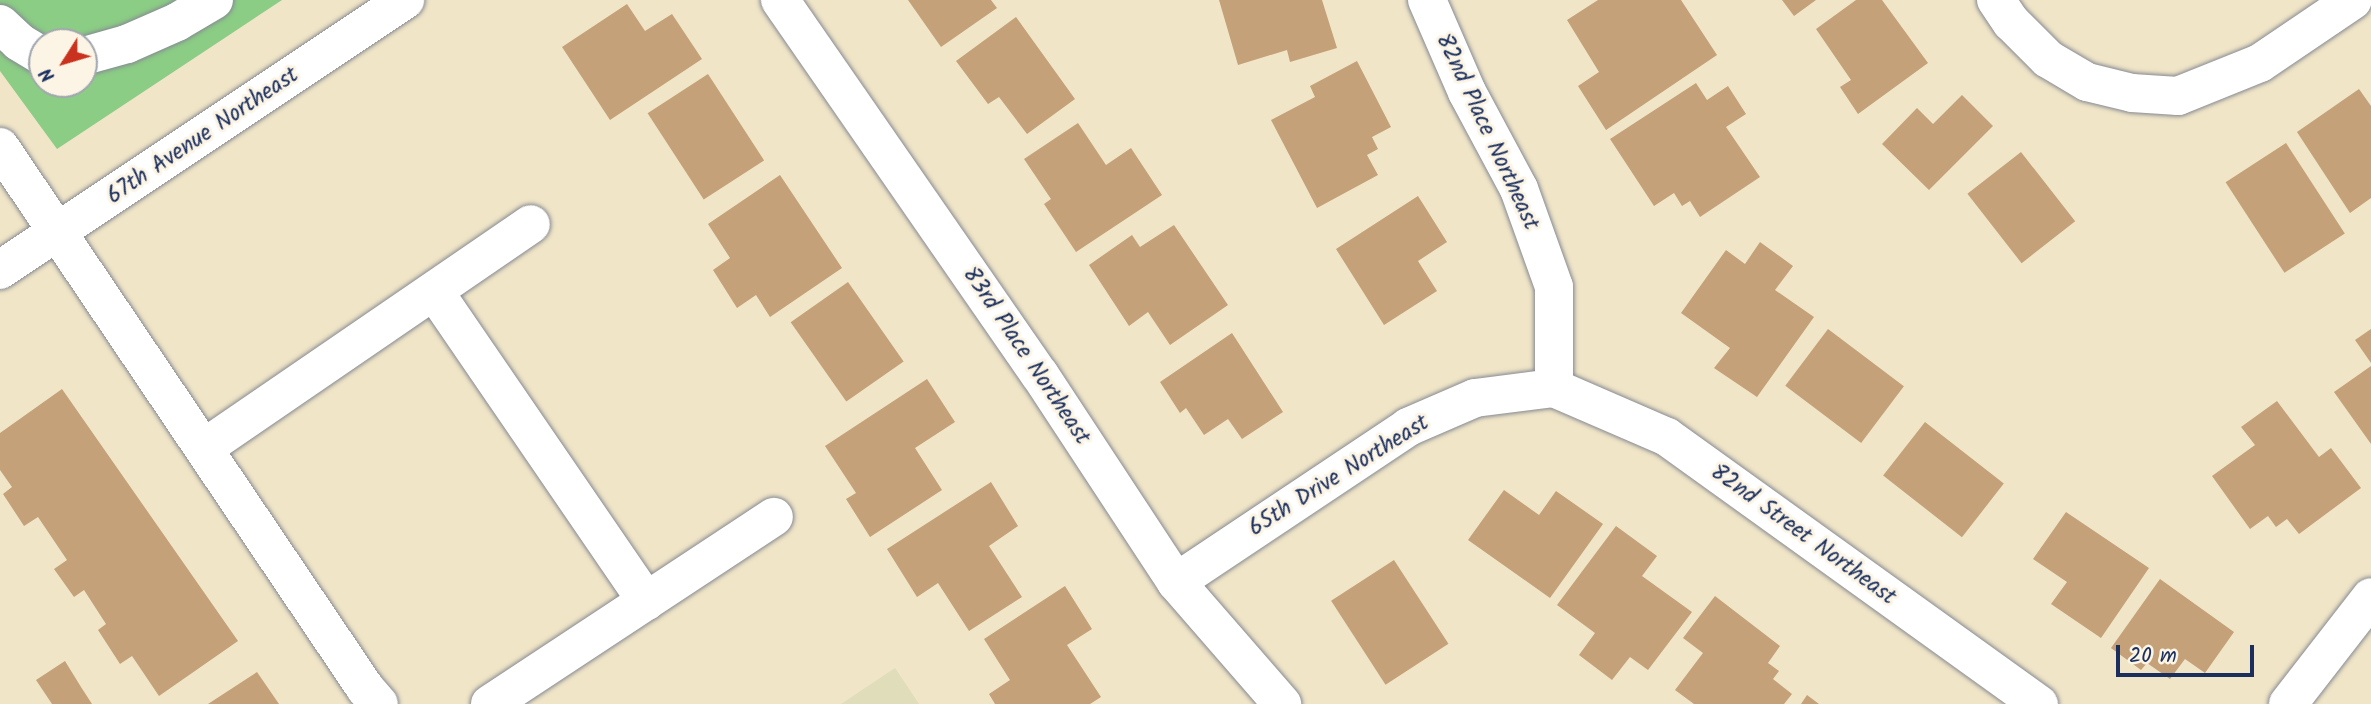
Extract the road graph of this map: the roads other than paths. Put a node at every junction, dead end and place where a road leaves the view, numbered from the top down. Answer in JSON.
{"nodes":[{"id":1,"x":214,"y":0,"type":"edge"},
{"id":2,"x":405,"y":0,"type":"edge"},
{"id":3,"x":780,"y":0,"type":"edge"},
{"id":4,"x":1427,"y":0,"type":"edge"},
{"id":5,"x":1996,"y":0,"type":"edge"},
{"id":6,"x":2353,"y":0,"type":"edge"},
{"id":7,"x":0,"y":24,"type":"edge"},
{"id":8,"x":28,"y":47,"type":"edge"},
{"id":9,"x":98,"y":52,"type":"edge"},
{"id":10,"x":0,"y":147,"type":"edge"},
{"id":11,"x":531,"y":224,"type":"dead end"},
{"id":12,"x":59,"y":232,"type":"junction"},
{"id":13,"x":0,"y":270,"type":"edge"},
{"id":14,"x":434,"y":291,"type":"junction"},
{"id":15,"x":1554,"y":388,"type":"junction"},
{"id":16,"x":204,"y":448,"type":"junction"},
{"id":17,"x":774,"y":517,"type":"dead end"},
{"id":18,"x":1176,"y":582,"type":"junction"},
{"id":19,"x":2371,"y":597,"type":"edge"},
{"id":20,"x":646,"y":601,"type":"junction"},
{"id":21,"x":379,"y":704,"type":"edge"},
{"id":22,"x":491,"y":704,"type":"edge"},
{"id":23,"x":1282,"y":704,"type":"edge"},
{"id":24,"x":2039,"y":704,"type":"edge"},
{"id":25,"x":2288,"y":704,"type":"edge"}],
"edges":[{"from":1,"to":9,"type":"street"},
{"from":2,"to":12,"type":"street","name":"67th Avenue Northeast"},
{"from":3,"to":18,"type":"street","name":"83rd Place Northeast"},
{"from":4,"to":15,"type":"street","name":"82nd Place Northeast"},
{"from":5,"to":6,"type":"street"},
{"from":7,"to":8,"type":"street"},
{"from":10,"to":12,"type":"street"},
{"from":11,"to":14,"type":"street"},
{"from":12,"to":13,"type":"street","name":"67th Avenue Northeast"},
{"from":12,"to":16,"type":"street"},
{"from":14,"to":16,"type":"street"},
{"from":14,"to":20,"type":"street"},
{"from":15,"to":18,"type":"street","name":"65th Drive Northeast"},
{"from":15,"to":24,"type":"street","name":"82nd Street Northeast"},
{"from":16,"to":21,"type":"street"},
{"from":17,"to":20,"type":"street"},
{"from":18,"to":23,"type":"street","name":"83rd Place Northeast"},
{"from":19,"to":25,"type":"street"},
{"from":20,"to":22,"type":"street"}]}
